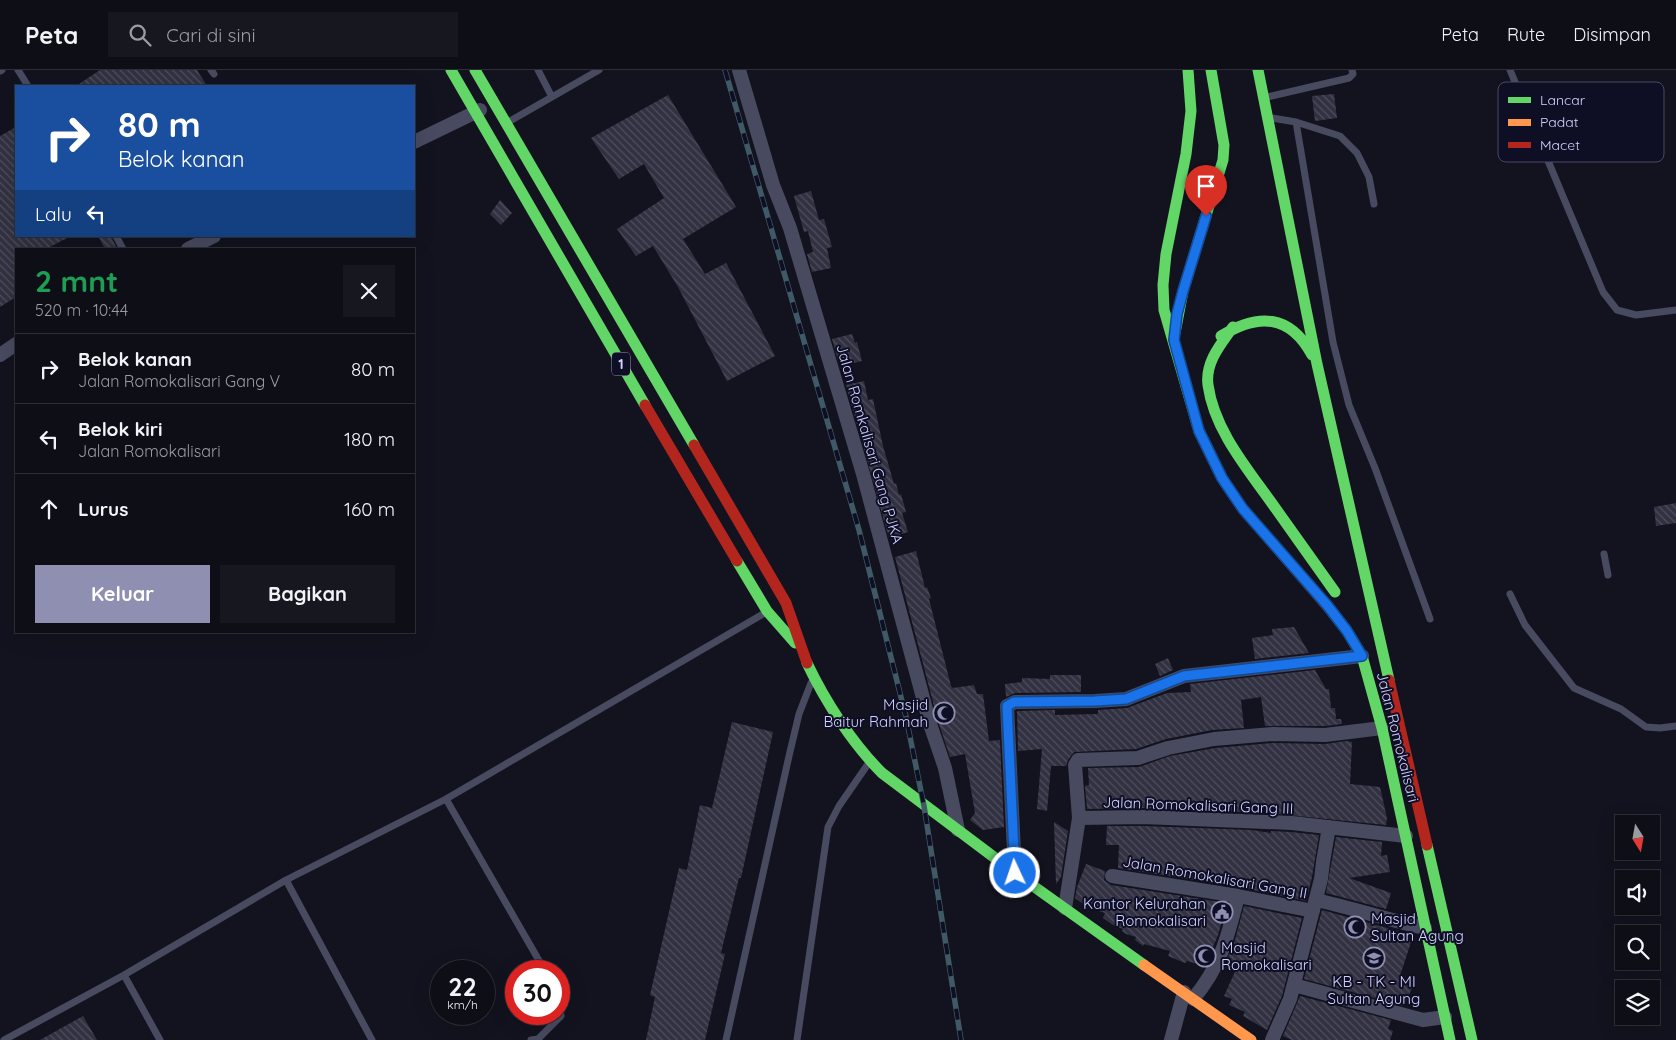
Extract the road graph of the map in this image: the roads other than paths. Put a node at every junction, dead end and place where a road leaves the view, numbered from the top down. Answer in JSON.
{"nodes":[{"id":1,"x":18,"y":70,"type":"edge"},
{"id":2,"x":451,"y":70,"type":"edge"},
{"id":3,"x":475,"y":70,"type":"edge"},
{"id":4,"x":538,"y":70,"type":"edge"},
{"id":5,"x":599,"y":70,"type":"edge"},
{"id":6,"x":739,"y":70,"type":"edge"},
{"id":7,"x":1188,"y":70,"type":"edge"},
{"id":8,"x":1212,"y":70,"type":"edge"},
{"id":9,"x":1258,"y":70,"type":"edge"},
{"id":10,"x":1352,"y":70,"type":"edge"},
{"id":11,"x":1510,"y":70,"type":"edge"},
{"id":12,"x":1515,"y":82,"type":"edge"},
{"id":13,"x":27,"y":85,"type":"edge"},
{"id":14,"x":552,"y":97,"type":"junction"},
{"id":15,"x":1264,"y":98,"type":"junction"},
{"id":16,"x":494,"y":103,"type":"junction"},
{"id":17,"x":475,"y":112,"type":"junction"},
{"id":18,"x":1268,"y":117,"type":"junction"},
{"id":19,"x":1296,"y":122,"type":"junction"},
{"id":20,"x":497,"y":128,"type":"junction"},
{"id":21,"x":415,"y":142,"type":"edge"},
{"id":22,"x":1549,"y":162,"type":"edge"},
{"id":23,"x":1374,"y":204,"type":"dead end"},
{"id":24,"x":212,"y":237,"type":"edge"},
{"id":25,"x":190,"y":248,"type":"edge"},
{"id":26,"x":1676,"y":310,"type":"edge"},
{"id":27,"x":1234,"y":327,"type":"junction"},
{"id":28,"x":1174,"y":340,"type":"junction"},
{"id":29,"x":15,"y":345,"type":"edge"},
{"id":30,"x":0,"y":355,"type":"edge"},
{"id":31,"x":1317,"y":364,"type":"junction"},
{"id":32,"x":1190,"y":401,"type":"junction"},
{"id":33,"x":1604,"y":554,"type":"dead end"},
{"id":34,"x":1608,"y":575,"type":"dead end"},
{"id":35,"x":1510,"y":594,"type":"dead end"},
{"id":36,"x":1340,"y":600,"type":"dead end"},
{"id":37,"x":776,"y":607,"type":"junction"},
{"id":38,"x":1348,"y":614,"type":"dead end"},
{"id":39,"x":1430,"y":619,"type":"dead end"},
{"id":40,"x":802,"y":651,"type":"junction"},
{"id":41,"x":1362,"y":656,"type":"junction"},
{"id":42,"x":813,"y":675,"type":"junction"},
{"id":43,"x":1676,"y":726,"type":"edge"},
{"id":44,"x":1382,"y":728,"type":"junction"},
{"id":45,"x":870,"y":761,"type":"junction"},
{"id":46,"x":446,"y":798,"type":"junction"},
{"id":47,"x":1079,"y":818,"type":"junction"},
{"id":48,"x":1329,"y":827,"type":"junction"},
{"id":49,"x":958,"y":831,"type":"junction"},
{"id":50,"x":1406,"y":836,"type":"junction"},
{"id":51,"x":1015,"y":873,"type":"junction"},
{"id":52,"x":1112,"y":876,"type":"dead end"},
{"id":53,"x":286,"y":880,"type":"junction"},
{"id":54,"x":1238,"y":896,"type":"junction"},
{"id":55,"x":1315,"y":906,"type":"junction"},
{"id":56,"x":1065,"y":908,"type":"junction"},
{"id":57,"x":1425,"y":928,"type":"junction"},
{"id":58,"x":539,"y":960,"type":"edge"},
{"id":59,"x":124,"y":975,"type":"junction"},
{"id":60,"x":1294,"y":985,"type":"junction"},
{"id":61,"x":1188,"y":996,"type":"junction"},
{"id":62,"x":1445,"y":1017,"type":"junction"},
{"id":63,"x":552,"y":1025,"type":"edge"},
{"id":64,"x":4,"y":1040,"type":"edge"},
{"id":65,"x":160,"y":1040,"type":"edge"},
{"id":66,"x":372,"y":1040,"type":"edge"},
{"id":67,"x":531,"y":1040,"type":"edge"},
{"id":68,"x":726,"y":1040,"type":"edge"},
{"id":69,"x":797,"y":1040,"type":"edge"},
{"id":70,"x":1171,"y":1040,"type":"edge"},
{"id":71,"x":1251,"y":1040,"type":"edge"},
{"id":72,"x":1272,"y":1040,"type":"edge"},
{"id":73,"x":1450,"y":1040,"type":"edge"},
{"id":74,"x":1472,"y":1040,"type":"edge"}],
"edges":[{"from":1,"to":13,"type":"lane"},
{"from":2,"to":17,"type":"highway","number":"1"},
{"from":3,"to":16,"type":"highway","number":"1"},
{"from":4,"to":14,"type":"lane"},
{"from":5,"to":14,"type":"lane"},
{"from":6,"to":49,"type":"street","name":"Jalan Romkalisari Gang PJKA"},
{"from":7,"to":28,"type":"highway","name":"Jalan Romokalisari"},
{"from":8,"to":28,"type":"highway"},
{"from":9,"to":15,"type":"highway"},
{"from":10,"to":15,"type":"lane"},
{"from":11,"to":12,"type":"lane"},
{"from":14,"to":20,"type":"lane"},
{"from":15,"to":18,"type":"highway"},
{"from":16,"to":17,"type":"street"},
{"from":16,"to":20,"type":"highway","number":"1"},
{"from":17,"to":20,"type":"highway","number":"1"},
{"from":17,"to":21,"type":"street"},
{"from":18,"to":19,"type":"lane"},
{"from":18,"to":31,"type":"highway"},
{"from":19,"to":23,"type":"lane"},
{"from":19,"to":39,"type":"lane"},
{"from":20,"to":37,"type":"highway","number":"1"},
{"from":20,"to":37,"type":"highway","number":"1"},
{"from":22,"to":26,"type":"lane"},
{"from":24,"to":25,"type":"street"},
{"from":27,"to":31,"type":"highway"},
{"from":27,"to":32,"type":"highway"},
{"from":27,"to":36,"type":"highway"},
{"from":28,"to":32,"type":"highway","name":"Jalan Romokalisari"},
{"from":29,"to":30,"type":"street"},
{"from":31,"to":74,"type":"highway","name":"Jalan Romokalisari"},
{"from":32,"to":41,"type":"highway","name":"Jalan Romokalisari"},
{"from":33,"to":34,"type":"lane"},
{"from":35,"to":43,"type":"lane"},
{"from":37,"to":40,"type":"highway","number":"1"},
{"from":37,"to":40,"type":"highway","number":"1"},
{"from":37,"to":46,"type":"lane"},
{"from":38,"to":41,"type":"highway"},
{"from":40,"to":42,"type":"highway","number":"1"},
{"from":41,"to":44,"type":"highway","name":"Jalan Romokalisari"},
{"from":41,"to":51,"type":"street"},
{"from":42,"to":45,"type":"highway","number":"1"},
{"from":42,"to":68,"type":"lane"},
{"from":44,"to":47,"type":"street"},
{"from":44,"to":50,"type":"highway","name":"Jalan Romokalisari"},
{"from":45,"to":49,"type":"highway","number":"1"},
{"from":45,"to":69,"type":"lane"},
{"from":46,"to":53,"type":"lane"},
{"from":46,"to":58,"type":"lane"},
{"from":47,"to":48,"type":"street","name":"Jalan Romokalisari Gang III"},
{"from":47,"to":56,"type":"street"},
{"from":48,"to":50,"type":"street","name":"Jalan Romokalisari Gang III"},
{"from":48,"to":55,"type":"street"},
{"from":49,"to":51,"type":"highway","number":"1"},
{"from":50,"to":57,"type":"highway","name":"Jalan Romokalisari"},
{"from":51,"to":56,"type":"highway","number":"1"},
{"from":52,"to":54,"type":"street","name":"Jalan Romokalisari Gang II"},
{"from":53,"to":59,"type":"lane"},
{"from":53,"to":66,"type":"lane"},
{"from":54,"to":55,"type":"street","name":"Jalan Romokalisari Gang II"},
{"from":54,"to":61,"type":"street"},
{"from":55,"to":57,"type":"street","name":"Jalan Romokalisari Gang II"},
{"from":55,"to":60,"type":"street"},
{"from":56,"to":61,"type":"highway","number":"1"},
{"from":57,"to":62,"type":"highway","name":"Jalan Romokalisari"},
{"from":59,"to":64,"type":"lane"},
{"from":59,"to":65,"type":"lane"},
{"from":60,"to":62,"type":"street"},
{"from":60,"to":72,"type":"street"},
{"from":61,"to":70,"type":"street"},
{"from":61,"to":71,"type":"highway","number":"1"},
{"from":62,"to":73,"type":"highway","name":"Jalan Romokalisari"},
{"from":63,"to":67,"type":"lane"}]}
